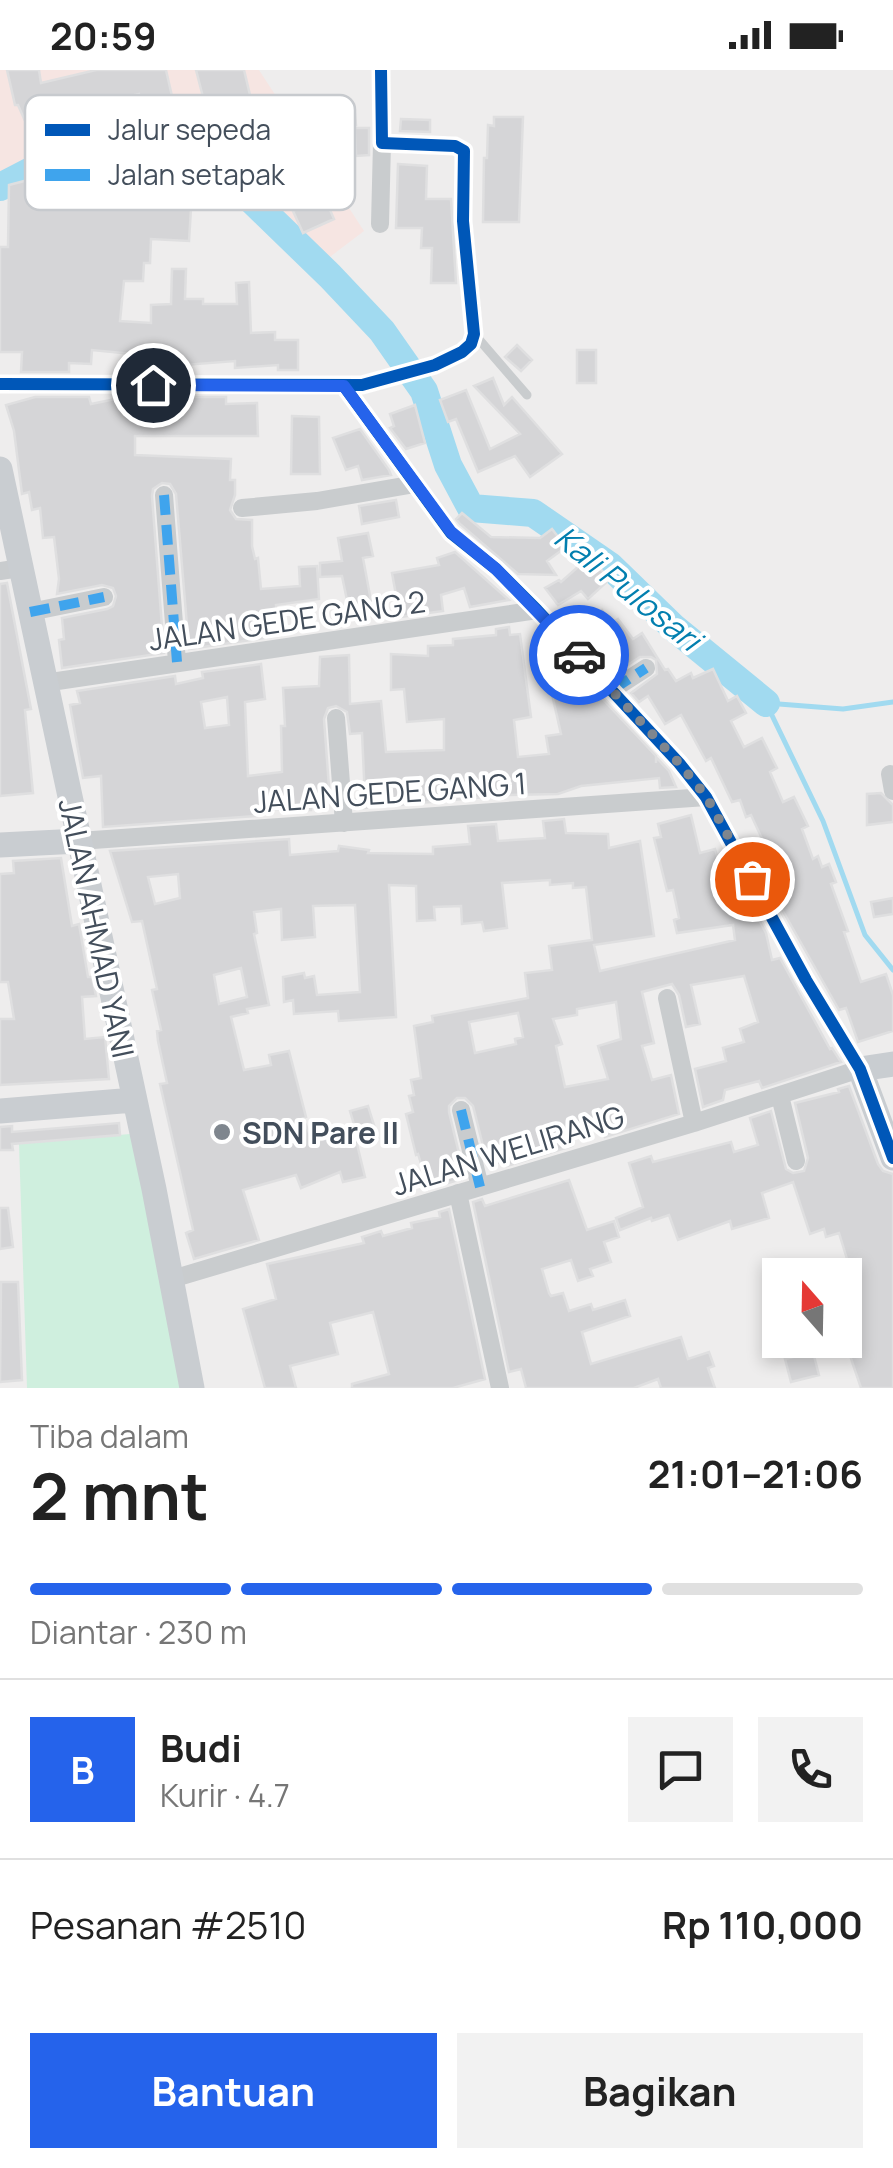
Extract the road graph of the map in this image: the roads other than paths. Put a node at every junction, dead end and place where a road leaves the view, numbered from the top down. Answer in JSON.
{"nodes":[{"id":1,"x":380,"y":70,"type":"edge"},
{"id":2,"x":382,"y":143,"type":"junction"},
{"id":3,"x":380,"y":224,"type":"dead end"},
{"id":4,"x":469,"y":343,"type":"junction"},
{"id":5,"x":0,"y":384,"type":"edge"},
{"id":6,"x":344,"y":386,"type":"junction"},
{"id":7,"x":527,"y":394,"type":"dead end"},
{"id":8,"x":0,"y":469,"type":"edge"},
{"id":9,"x":414,"y":484,"type":"junction"},
{"id":10,"x":164,"y":495,"type":"dead end"},
{"id":11,"x":242,"y":508,"type":"dead end"},
{"id":12,"x":10,"y":569,"type":"edge"},
{"id":13,"x":104,"y":597,"type":"dead end"},
{"id":14,"x":537,"y":610,"type":"junction"},
{"id":15,"x":30,"y":612,"type":"junction"},
{"id":16,"x":176,"y":662,"type":"junction"},
{"id":17,"x":646,"y":668,"type":"dead end"},
{"id":18,"x":44,"y":683,"type":"junction"},
{"id":19,"x":612,"y":690,"type":"junction"},
{"id":20,"x":336,"y":718,"type":"dead end"},
{"id":21,"x":706,"y":796,"type":"junction"},
{"id":22,"x":344,"y":823,"type":"junction"},
{"id":23,"x":79,"y":841,"type":"junction"},
{"id":24,"x":0,"y":845,"type":"edge"},
{"id":25,"x":666,"y":998,"type":"dead end"},
{"id":26,"x":893,"y":1064,"type":"edge"},
{"id":27,"x":860,"y":1069,"type":"junction"},
{"id":28,"x":780,"y":1096,"type":"junction"},
{"id":29,"x":134,"y":1100,"type":"junction"},
{"id":30,"x":461,"y":1110,"type":"dead end"},
{"id":31,"x":0,"y":1111,"type":"edge"},
{"id":32,"x":694,"y":1122,"type":"junction"},
{"id":33,"x":893,"y":1158,"type":"edge"},
{"id":34,"x":796,"y":1161,"type":"dead end"},
{"id":35,"x":480,"y":1187,"type":"junction"},
{"id":36,"x":458,"y":1193,"type":"junction"},
{"id":37,"x":172,"y":1279,"type":"junction"},
{"id":38,"x":192,"y":1388,"type":"edge"},
{"id":39,"x":500,"y":1388,"type":"edge"}],
"edges":[{"from":1,"to":2,"type":"street"},
{"from":2,"to":3,"type":"street"},
{"from":2,"to":4,"type":"street"},
{"from":4,"to":6,"type":"street"},
{"from":4,"to":7,"type":"lane"},
{"from":5,"to":6,"type":"street"},
{"from":6,"to":9,"type":"street"},
{"from":8,"to":12,"type":"main road","name":"JALAN AHMAD YANI"},
{"from":9,"to":11,"type":"street"},
{"from":9,"to":14,"type":"street"},
{"from":10,"to":16,"type":"street"},
{"from":12,"to":15,"type":"main road","name":"JALAN AHMAD YANI"},
{"from":13,"to":15,"type":"street"},
{"from":14,"to":16,"type":"street","name":"JALAN GEDE GANG 2"},
{"from":14,"to":19,"type":"street"},
{"from":15,"to":18,"type":"main road","name":"JALAN AHMAD YANI"},
{"from":16,"to":18,"type":"street","name":"JALAN GEDE GANG 2"},
{"from":17,"to":19,"type":"street"},
{"from":18,"to":23,"type":"main road","name":"JALAN AHMAD YANI"},
{"from":19,"to":21,"type":"street"},
{"from":20,"to":22,"type":"street"},
{"from":21,"to":22,"type":"street","name":"JALAN GEDE GANG 1"},
{"from":21,"to":27,"type":"street"},
{"from":22,"to":23,"type":"street","name":"JALAN GEDE GANG 1"},
{"from":23,"to":24,"type":"main road"},
{"from":23,"to":29,"type":"main road","name":"JALAN AHMAD YANI"},
{"from":25,"to":32,"type":"street"},
{"from":26,"to":27,"type":"main road"},
{"from":27,"to":28,"type":"street","name":"JALAN WELIRANG"},
{"from":27,"to":33,"type":"main road"},
{"from":28,"to":32,"type":"street","name":"JALAN WELIRANG"},
{"from":28,"to":34,"type":"street"},
{"from":29,"to":31,"type":"main road"},
{"from":29,"to":37,"type":"main road","name":"JALAN AHMAD YANI"},
{"from":30,"to":35,"type":"street"},
{"from":32,"to":35,"type":"street","name":"JALAN WELIRANG"},
{"from":35,"to":36,"type":"street","name":"JALAN WELIRANG"},
{"from":36,"to":37,"type":"street","name":"JALAN WELIRANG"},
{"from":36,"to":39,"type":"street"},
{"from":37,"to":38,"type":"main road","name":"JALAN AHMAD YANI"}]}
